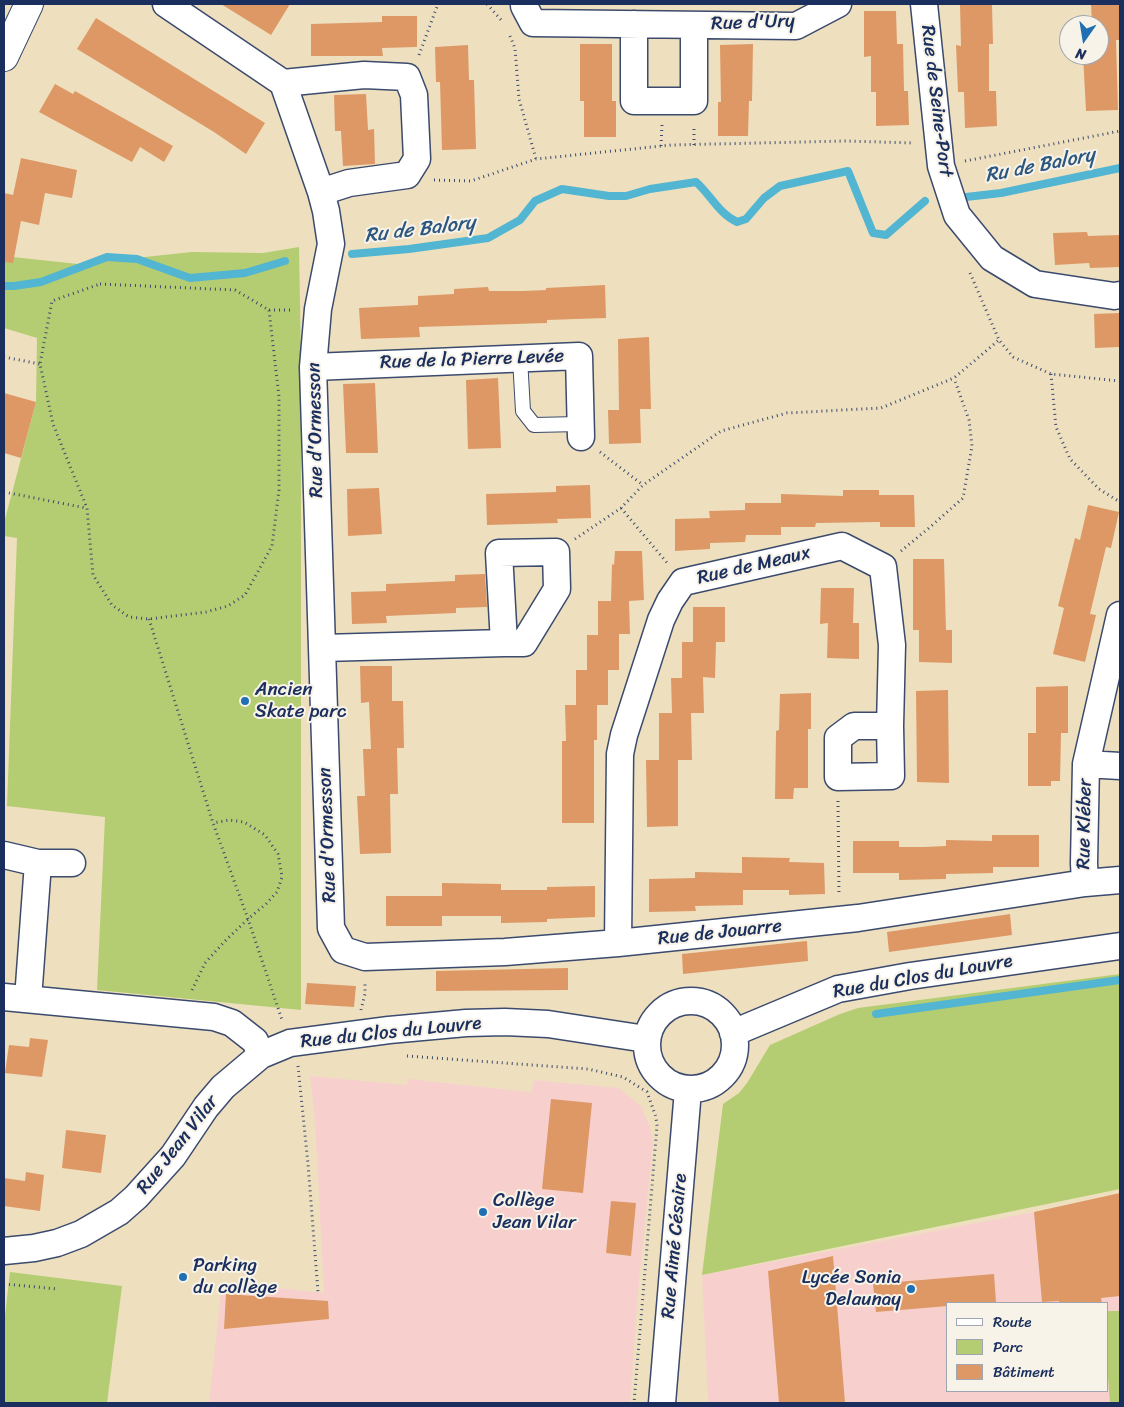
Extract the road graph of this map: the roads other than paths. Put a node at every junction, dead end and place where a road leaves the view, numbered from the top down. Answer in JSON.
{"nodes":[{"id":1,"x":29,"y":4,"type":"edge"},
{"id":2,"x":166,"y":4,"type":"edge"},
{"id":3,"x":524,"y":4,"type":"edge"},
{"id":4,"x":838,"y":4,"type":"edge"},
{"id":5,"x":924,"y":4,"type":"edge"},
{"id":6,"x":634,"y":24,"type":"junction"},
{"id":7,"x":694,"y":25,"type":"junction"},
{"id":8,"x":4,"y":57,"type":"edge"},
{"id":9,"x":283,"y":83,"type":"junction"},
{"id":10,"x":320,"y":192,"type":"junction"},
{"id":11,"x":1120,"y":295,"type":"edge"},
{"id":12,"x":520,"y":358,"type":"junction"},
{"id":13,"x":313,"y":367,"type":"junction"},
{"id":14,"x":581,"y":430,"type":"joint"},
{"id":15,"x":1120,"y":615,"type":"edge"},
{"id":16,"x":504,"y":643,"type":"junction"},
{"id":17,"x":323,"y":648,"type":"junction"},
{"id":18,"x":890,"y":726,"type":"junction"},
{"id":19,"x":1086,"y":764,"type":"junction"},
{"id":20,"x":1120,"y":766,"type":"edge"},
{"id":21,"x":4,"y":855,"type":"edge"},
{"id":22,"x":38,"y":863,"type":"junction"},
{"id":23,"x":72,"y":863,"type":"dead end"},
{"id":24,"x":1120,"y":880,"type":"edge"},
{"id":25,"x":1085,"y":883,"type":"junction"},
{"id":26,"x":331,"y":928,"type":"joint"},
{"id":27,"x":618,"y":943,"type":"junction"},
{"id":28,"x":1120,"y":946,"type":"edge"},
{"id":29,"x":16,"y":998,"type":"edge"},
{"id":30,"x":733,"y":1033,"type":"junction"},
{"id":31,"x":646,"y":1039,"type":"junction"},
{"id":32,"x":261,"y":1055,"type":"junction"},
{"id":33,"x":688,"y":1090,"type":"junction"},
{"id":34,"x":4,"y":1251,"type":"edge"},
{"id":35,"x":662,"y":1403,"type":"edge"}],
"edges":[{"from":1,"to":8,"type":"street"},
{"from":2,"to":9,"type":"street"},
{"from":3,"to":6,"type":"street","name":"Rue d'Ury"},
{"from":4,"to":7,"type":"street","name":"Rue d'Ury"},
{"from":5,"to":11,"type":"street","name":"Rue de Seine-Port"},
{"from":6,"to":7,"type":"street","name":"Rue d'Ury"},
{"from":6,"to":7,"type":"street","name":"Rue d'Ury"},
{"from":9,"to":10,"type":"street","name":"Rue d'Ormesson"},
{"from":9,"to":10,"type":"street"},
{"from":10,"to":13,"type":"street","name":"Rue d'Ormesson"},
{"from":12,"to":13,"type":"street","name":"Rue de la Pierre Levée"},
{"from":12,"to":14,"type":"lane"},
{"from":12,"to":14,"type":"street","name":"Rue de la Pierre Levée"},
{"from":13,"to":17,"type":"street","name":"Rue d'Ormesson"},
{"from":15,"to":19,"type":"street","name":"Rue Kléber"},
{"from":16,"to":16,"type":"street"},
{"from":16,"to":17,"type":"street"},
{"from":17,"to":26,"type":"street","name":"Rue d'Ormesson"},
{"from":18,"to":18,"type":"street"},
{"from":18,"to":27,"type":"street","name":"Rue de Meaux"},
{"from":19,"to":20,"type":"street","name":"Rue Kléber"},
{"from":19,"to":25,"type":"street","name":"Rue Kléber"},
{"from":21,"to":22,"type":"street"},
{"from":22,"to":23,"type":"street"},
{"from":22,"to":29,"type":"street"},
{"from":24,"to":25,"type":"street","name":"Rue de Jouarre"},
{"from":25,"to":27,"type":"street","name":"Rue de Jouarre"},
{"from":26,"to":27,"type":"street","name":"Rue de Jouarre"},
{"from":28,"to":30,"type":"street","name":"Rue du Clos du Louvre"},
{"from":29,"to":32,"type":"street"},
{"from":30,"to":31,"type":"street"},
{"from":30,"to":33,"type":"street"},
{"from":31,"to":32,"type":"street","name":"Rue du Clos du Louvre"},
{"from":31,"to":33,"type":"street"},
{"from":32,"to":34,"type":"street","name":"Rue Jean Vilar"},
{"from":33,"to":35,"type":"street","name":"Rue Aimé Césaire"}]}
